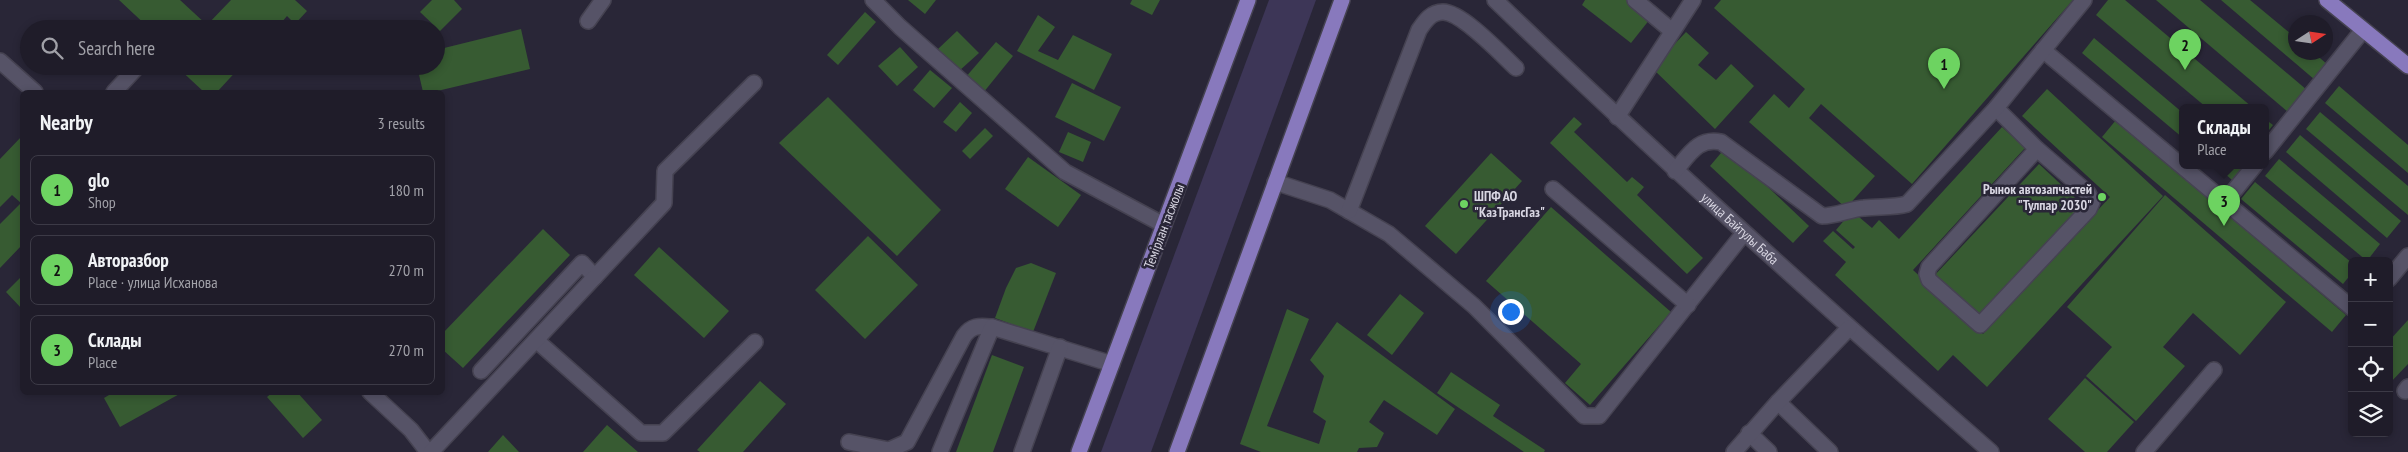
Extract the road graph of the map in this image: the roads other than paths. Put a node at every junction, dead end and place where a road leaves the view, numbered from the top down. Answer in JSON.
{"nodes":[{"id":1,"x":603,"y":0,"type":"edge"},
{"id":2,"x":873,"y":0,"type":"edge"},
{"id":3,"x":1248,"y":0,"type":"edge"},
{"id":4,"x":1342,"y":0,"type":"edge"},
{"id":5,"x":1495,"y":0,"type":"edge"},
{"id":6,"x":1635,"y":0,"type":"edge"},
{"id":7,"x":1693,"y":0,"type":"edge"},
{"id":8,"x":2084,"y":0,"type":"edge"},
{"id":9,"x":2327,"y":0,"type":"edge"},
{"id":10,"x":588,"y":21,"type":"dead end"},
{"id":11,"x":2363,"y":30,"type":"junction"},
{"id":12,"x":1672,"y":31,"type":"junction"},
{"id":13,"x":2042,"y":50,"type":"junction"},
{"id":14,"x":0,"y":61,"type":"edge"},
{"id":15,"x":2408,"y":66,"type":"edge"},
{"id":16,"x":1516,"y":68,"type":"dead end"},
{"id":17,"x":130,"y":75,"type":"edge"},
{"id":18,"x":754,"y":83,"type":"dead end"},
{"id":19,"x":33,"y":90,"type":"edge"},
{"id":20,"x":116,"y":90,"type":"edge"},
{"id":21,"x":1996,"y":108,"type":"junction"},
{"id":22,"x":1617,"y":117,"type":"junction"},
{"id":23,"x":2269,"y":147,"type":"edge"},
{"id":24,"x":2037,"y":149,"type":"junction"},
{"id":25,"x":2179,"y":164,"type":"edge"},
{"id":26,"x":2185,"y":169,"type":"edge"},
{"id":27,"x":2252,"y":169,"type":"edge"},
{"id":28,"x":1676,"y":171,"type":"junction"},
{"id":29,"x":1275,"y":182,"type":"junction"},
{"id":30,"x":1553,"y":188,"type":"dead end"},
{"id":31,"x":2225,"y":202,"type":"junction"},
{"id":32,"x":1349,"y":211,"type":"junction"},
{"id":33,"x":1164,"y":225,"type":"junction"},
{"id":34,"x":1744,"y":233,"type":"junction"},
{"id":35,"x":2408,"y":256,"type":"edge"},
{"id":36,"x":2393,"y":274,"type":"edge"},
{"id":37,"x":595,"y":277,"type":"junction"},
{"id":38,"x":1688,"y":305,"type":"junction"},
{"id":39,"x":2348,"y":305,"type":"edge"},
{"id":40,"x":992,"y":327,"type":"junction"},
{"id":41,"x":1849,"y":328,"type":"junction"},
{"id":42,"x":536,"y":340,"type":"junction"},
{"id":43,"x":755,"y":342,"type":"dead end"},
{"id":44,"x":1060,"y":346,"type":"junction"},
{"id":45,"x":1112,"y":364,"type":"junction"},
{"id":46,"x":2214,"y":370,"type":"dead end"},
{"id":47,"x":480,"y":371,"type":"dead end"},
{"id":48,"x":373,"y":395,"type":"edge"},
{"id":49,"x":1778,"y":402,"type":"junction"},
{"id":50,"x":1749,"y":433,"type":"junction"},
{"id":51,"x":849,"y":442,"type":"dead end"},
{"id":52,"x":1181,"y":451,"type":"edge"},
{"id":53,"x":430,"y":452,"type":"edge"},
{"id":54,"x":940,"y":452,"type":"edge"},
{"id":55,"x":1022,"y":452,"type":"edge"},
{"id":56,"x":1079,"y":452,"type":"edge"},
{"id":57,"x":1734,"y":452,"type":"edge"},
{"id":58,"x":1769,"y":452,"type":"edge"},
{"id":59,"x":1830,"y":452,"type":"edge"},
{"id":60,"x":1990,"y":452,"type":"edge"},
{"id":61,"x":2144,"y":452,"type":"edge"}],
"edges":[{"from":1,"to":10,"type":"street"},
{"from":2,"to":33,"type":"street"},
{"from":3,"to":33,"type":"main road","name":"Темірлан тасжолы"},
{"from":4,"to":29,"type":"main road"},
{"from":5,"to":22,"type":"street","name":"улица Байтулы Баба"},
{"from":6,"to":12,"type":"street"},
{"from":7,"to":12,"type":"street"},
{"from":8,"to":13,"type":"street"},
{"from":9,"to":11,"type":"main road"},
{"from":11,"to":15,"type":"main road"},
{"from":11,"to":23,"type":"street"},
{"from":12,"to":22,"type":"street"},
{"from":13,"to":21,"type":"street"},
{"from":13,"to":25,"type":"street"},
{"from":14,"to":19,"type":"street"},
{"from":16,"to":32,"type":"street"},
{"from":17,"to":20,"type":"street"},
{"from":18,"to":37,"type":"street"},
{"from":21,"to":24,"type":"street"},
{"from":21,"to":28,"type":"street"},
{"from":22,"to":28,"type":"street","name":"улица Байтулы Баба"},
{"from":24,"to":24,"type":"street"},
{"from":26,"to":31,"type":"street"},
{"from":27,"to":31,"type":"street"},
{"from":28,"to":34,"type":"street","name":"улица Байтулы Баба"},
{"from":29,"to":32,"type":"street"},
{"from":29,"to":52,"type":"main road"},
{"from":30,"to":38,"type":"street"},
{"from":31,"to":39,"type":"street"},
{"from":32,"to":38,"type":"street"},
{"from":33,"to":45,"type":"main road","name":"Темірлан тасжолы"},
{"from":34,"to":38,"type":"street"},
{"from":34,"to":41,"type":"street","name":"улица Байтулы Баба"},
{"from":35,"to":36,"type":"street"},
{"from":37,"to":42,"type":"street"},
{"from":37,"to":47,"type":"street"},
{"from":40,"to":44,"type":"street"},
{"from":40,"to":51,"type":"street"},
{"from":40,"to":54,"type":"street"},
{"from":41,"to":49,"type":"street"},
{"from":41,"to":60,"type":"street","name":"улица Байтулы Баба"},
{"from":42,"to":43,"type":"street"},
{"from":42,"to":53,"type":"street"},
{"from":44,"to":45,"type":"street"},
{"from":44,"to":55,"type":"street"},
{"from":45,"to":56,"type":"main road","name":"Темірлан тасжолы"},
{"from":46,"to":61,"type":"street"},
{"from":48,"to":53,"type":"street"},
{"from":49,"to":50,"type":"street"},
{"from":49,"to":59,"type":"street"},
{"from":50,"to":57,"type":"street"},
{"from":50,"to":58,"type":"street"}]}
